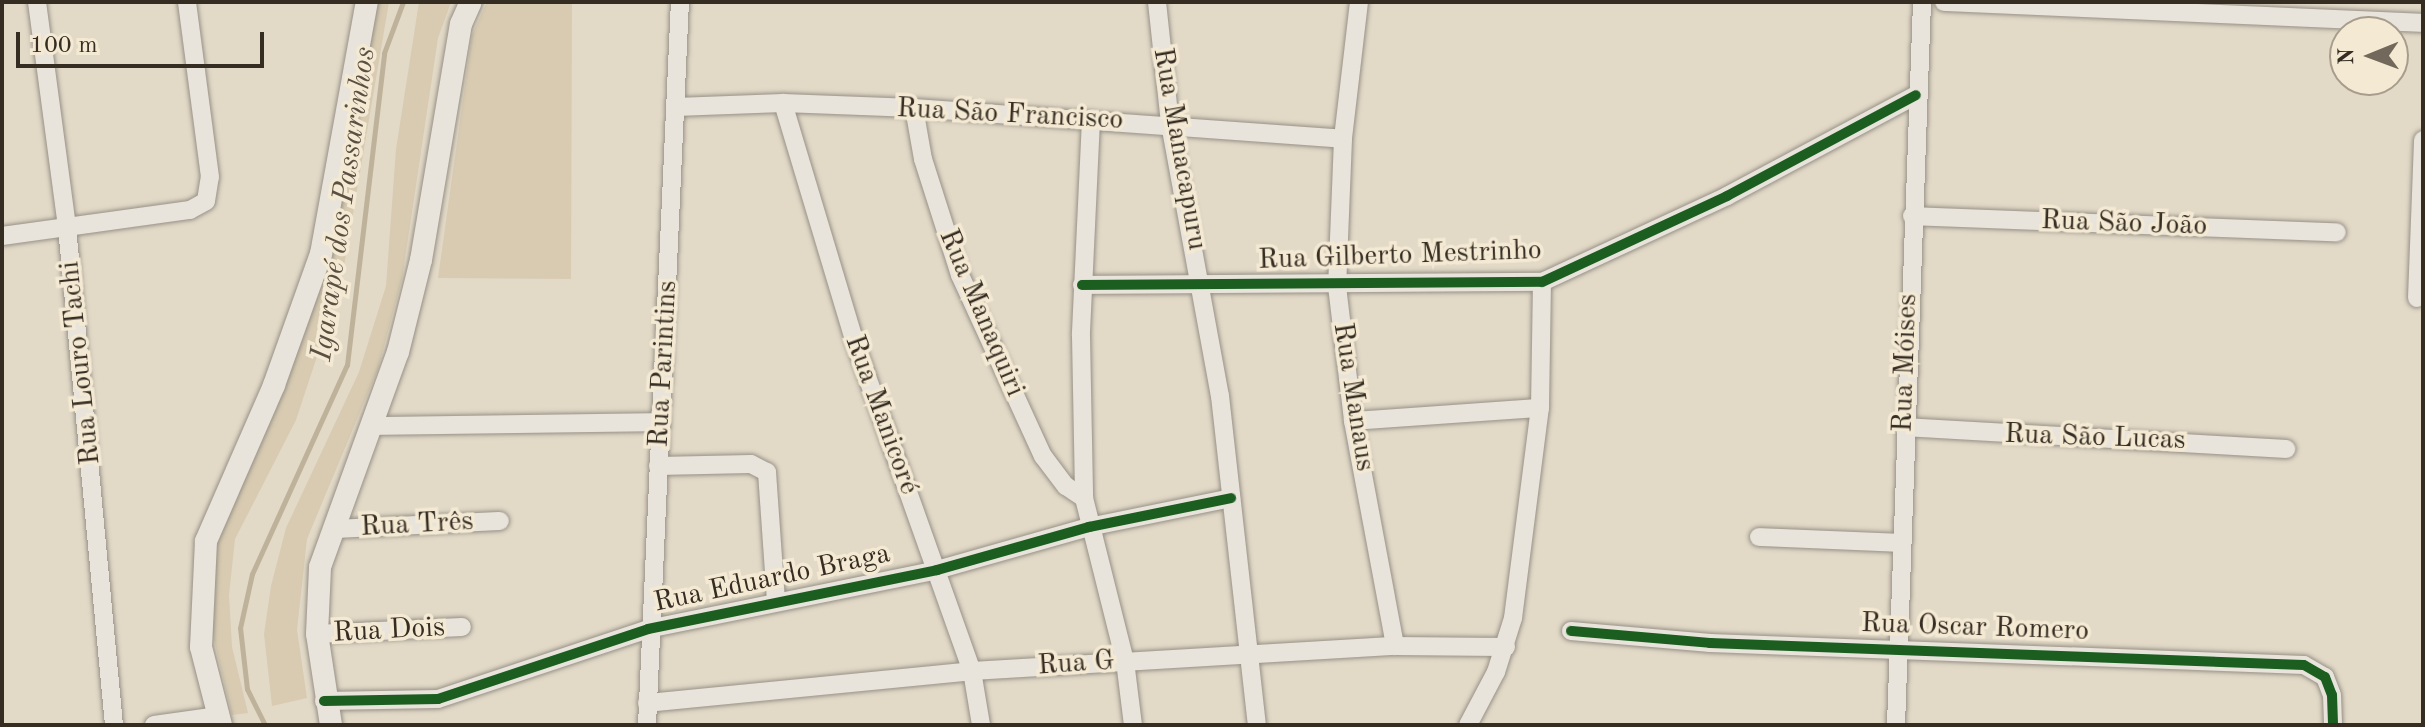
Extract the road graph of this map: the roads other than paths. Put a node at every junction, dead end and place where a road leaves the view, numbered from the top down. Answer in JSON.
{"nodes":[{"id":1,"x":37,"y":2,"type":"edge"},
{"id":2,"x":187,"y":2,"type":"edge"},
{"id":3,"x":367,"y":2,"type":"edge"},
{"id":4,"x":471,"y":2,"type":"edge"},
{"id":5,"x":680,"y":2,"type":"edge"},
{"id":6,"x":1157,"y":2,"type":"edge"},
{"id":7,"x":1359,"y":2,"type":"edge"},
{"id":8,"x":1922,"y":2,"type":"edge"},
{"id":9,"x":1944,"y":2,"type":"edge"},
{"id":10,"x":2423,"y":23,"type":"edge"},
{"id":11,"x":1916,"y":95,"type":"junction"},
{"id":12,"x":783,"y":103,"type":"junction"},
{"id":13,"x":676,"y":107,"type":"junction"},
{"id":14,"x":914,"y":108,"type":"junction"},
{"id":15,"x":1091,"y":120,"type":"junction"},
{"id":16,"x":1170,"y":124,"type":"junction"},
{"id":17,"x":1343,"y":139,"type":"junction"},
{"id":18,"x":2423,"y":140,"type":"edge"},
{"id":19,"x":2423,"y":147,"type":"edge"},
{"id":20,"x":1912,"y":216,"type":"junction"},
{"id":21,"x":67,"y":227,"type":"junction"},
{"id":22,"x":2337,"y":232,"type":"dead end"},
{"id":23,"x":2,"y":236,"type":"edge"},
{"id":24,"x":1542,"y":282,"type":"junction"},
{"id":25,"x":1082,"y":285,"type":"junction"},
{"id":26,"x":1203,"y":285,"type":"junction"},
{"id":27,"x":1337,"y":286,"type":"junction"},
{"id":28,"x":2417,"y":298,"type":"dead end"},
{"id":29,"x":1540,"y":408,"type":"junction"},
{"id":30,"x":1353,"y":421,"type":"junction"},
{"id":31,"x":659,"y":422,"type":"junction"},
{"id":32,"x":375,"y":426,"type":"junction"},
{"id":33,"x":1904,"y":427,"type":"junction"},
{"id":34,"x":2286,"y":449,"type":"dead end"},
{"id":35,"x":658,"y":466,"type":"junction"},
{"id":36,"x":1084,"y":498,"type":"junction"},
{"id":37,"x":1231,"y":498,"type":"junction"},
{"id":38,"x":500,"y":521,"type":"dead end"},
{"id":39,"x":1089,"y":527,"type":"junction"},
{"id":40,"x":334,"y":529,"type":"junction"},
{"id":41,"x":1759,"y":537,"type":"dead end"},
{"id":42,"x":1900,"y":543,"type":"junction"},
{"id":43,"x":937,"y":570,"type":"junction"},
{"id":44,"x":776,"y":602,"type":"junction"},
{"id":45,"x":462,"y":627,"type":"dead end"},
{"id":46,"x":648,"y":629,"type":"junction"},
{"id":47,"x":1571,"y":631,"type":"dead end"},
{"id":48,"x":317,"y":634,"type":"junction"},
{"id":49,"x":1395,"y":646,"type":"junction"},
{"id":50,"x":1506,"y":647,"type":"junction"},
{"id":51,"x":1899,"y":649,"type":"junction"},
{"id":52,"x":1250,"y":654,"type":"junction"},
{"id":53,"x":1125,"y":661,"type":"junction"},
{"id":54,"x":972,"y":671,"type":"junction"},
{"id":55,"x":324,"y":701,"type":"junction"},
{"id":56,"x":647,"y":703,"type":"junction"},
{"id":57,"x":219,"y":720,"type":"edge"},
{"id":58,"x":114,"y":725,"type":"edge"},
{"id":59,"x":154,"y":725,"type":"edge"},
{"id":60,"x":331,"y":725,"type":"edge"},
{"id":61,"x":647,"y":725,"type":"edge"},
{"id":62,"x":981,"y":725,"type":"edge"},
{"id":63,"x":1133,"y":725,"type":"edge"},
{"id":64,"x":1257,"y":725,"type":"edge"},
{"id":65,"x":1468,"y":725,"type":"edge"},
{"id":66,"x":1896,"y":725,"type":"edge"},
{"id":67,"x":2333,"y":725,"type":"edge"}],
"edges":[{"from":1,"to":21,"type":"street","name":"Rua Louro Tachi"},
{"from":2,"to":21,"type":"street"},
{"from":3,"to":57,"type":"street"},
{"from":4,"to":32,"type":"street"},
{"from":5,"to":13,"type":"street","name":"Rua Parintins"},
{"from":6,"to":16,"type":"street","name":"Rua Manacapuru"},
{"from":7,"to":17,"type":"street","name":"Rua Manaus"},
{"from":8,"to":11,"type":"street","name":"Rua Móises"},
{"from":9,"to":10,"type":"street"},
{"from":11,"to":20,"type":"street","name":"Rua Móises"},
{"from":11,"to":24,"type":"street","name":"Rua Gilberto Mestrinho"},
{"from":12,"to":13,"type":"street","name":"Rua São Francisco"},
{"from":12,"to":14,"type":"street","name":"Rua São Francisco"},
{"from":12,"to":43,"type":"street","name":"Rua Manicoré"},
{"from":13,"to":31,"type":"street","name":"Rua Parintins"},
{"from":14,"to":15,"type":"street","name":"Rua São Francisco"},
{"from":14,"to":36,"type":"street","name":"Rua Manaquiri"},
{"from":15,"to":16,"type":"street","name":"Rua São Francisco"},
{"from":15,"to":25,"type":"street"},
{"from":16,"to":17,"type":"street","name":"Rua São Francisco"},
{"from":16,"to":26,"type":"street","name":"Rua Manacapuru"},
{"from":17,"to":27,"type":"street","name":"Rua Manaus"},
{"from":18,"to":19,"type":"street"},
{"from":19,"to":28,"type":"street"},
{"from":20,"to":22,"type":"street","name":"Rua São João"},
{"from":20,"to":33,"type":"street","name":"Rua Móises"},
{"from":21,"to":23,"type":"street"},
{"from":21,"to":58,"type":"street","name":"Rua Louro Tachi"},
{"from":24,"to":27,"type":"street","name":"Rua Gilberto Mestrinho"},
{"from":24,"to":29,"type":"street","name":"Rua Gilberto Mestrinho"},
{"from":25,"to":26,"type":"street","name":"Rua Gilberto Mestrinho"},
{"from":25,"to":36,"type":"street"},
{"from":26,"to":27,"type":"street","name":"Rua Gilberto Mestrinho"},
{"from":26,"to":37,"type":"street","name":"Rua Manacapuru"},
{"from":27,"to":30,"type":"street","name":"Rua Manaus"},
{"from":29,"to":30,"type":"street"},
{"from":29,"to":50,"type":"street","name":"Rua Gilberto Mestrinho"},
{"from":30,"to":49,"type":"street","name":"Rua Manaus"},
{"from":31,"to":32,"type":"street"},
{"from":31,"to":35,"type":"street","name":"Rua Parintins"},
{"from":32,"to":40,"type":"street"},
{"from":33,"to":34,"type":"street","name":"Rua São Lucas"},
{"from":33,"to":42,"type":"street","name":"Rua Móises"},
{"from":35,"to":44,"type":"street"},
{"from":35,"to":46,"type":"street","name":"Rua Parintins"},
{"from":36,"to":39,"type":"street"},
{"from":37,"to":39,"type":"street","name":"Rua Eduardo Braga"},
{"from":37,"to":52,"type":"street","name":"Rua Manacapuru"},
{"from":38,"to":40,"type":"street","name":"Rua Três"},
{"from":39,"to":43,"type":"street","name":"Rua Eduardo Braga"},
{"from":39,"to":53,"type":"street"},
{"from":40,"to":48,"type":"street"},
{"from":41,"to":42,"type":"street"},
{"from":42,"to":51,"type":"street","name":"Rua Móises"},
{"from":43,"to":44,"type":"street","name":"Rua Eduardo Braga"},
{"from":43,"to":54,"type":"street","name":"Rua Manicoré"},
{"from":44,"to":46,"type":"street","name":"Rua Eduardo Braga"},
{"from":45,"to":48,"type":"street","name":"Rua Dois"},
{"from":46,"to":55,"type":"street","name":"Rua Eduardo Braga"},
{"from":46,"to":56,"type":"street","name":"Rua Parintins"},
{"from":47,"to":51,"type":"street","name":"Rua Oscar Romero"},
{"from":48,"to":55,"type":"street"},
{"from":49,"to":50,"type":"street","name":"Rua G"},
{"from":49,"to":52,"type":"street","name":"Rua G"},
{"from":50,"to":65,"type":"street","name":"Rua Gilberto Mestrinho"},
{"from":51,"to":66,"type":"street","name":"Rua Móises"},
{"from":51,"to":67,"type":"street","name":"Rua Oscar Romero"},
{"from":52,"to":53,"type":"street","name":"Rua G"},
{"from":52,"to":64,"type":"street","name":"Rua Manacapuru"},
{"from":53,"to":54,"type":"street","name":"Rua G"},
{"from":53,"to":63,"type":"street"},
{"from":54,"to":56,"type":"street","name":"Rua G"},
{"from":54,"to":62,"type":"street","name":"Rua Manicoré"},
{"from":55,"to":60,"type":"street"},
{"from":56,"to":61,"type":"street","name":"Rua Parintins"},
{"from":57,"to":59,"type":"street"}]}
